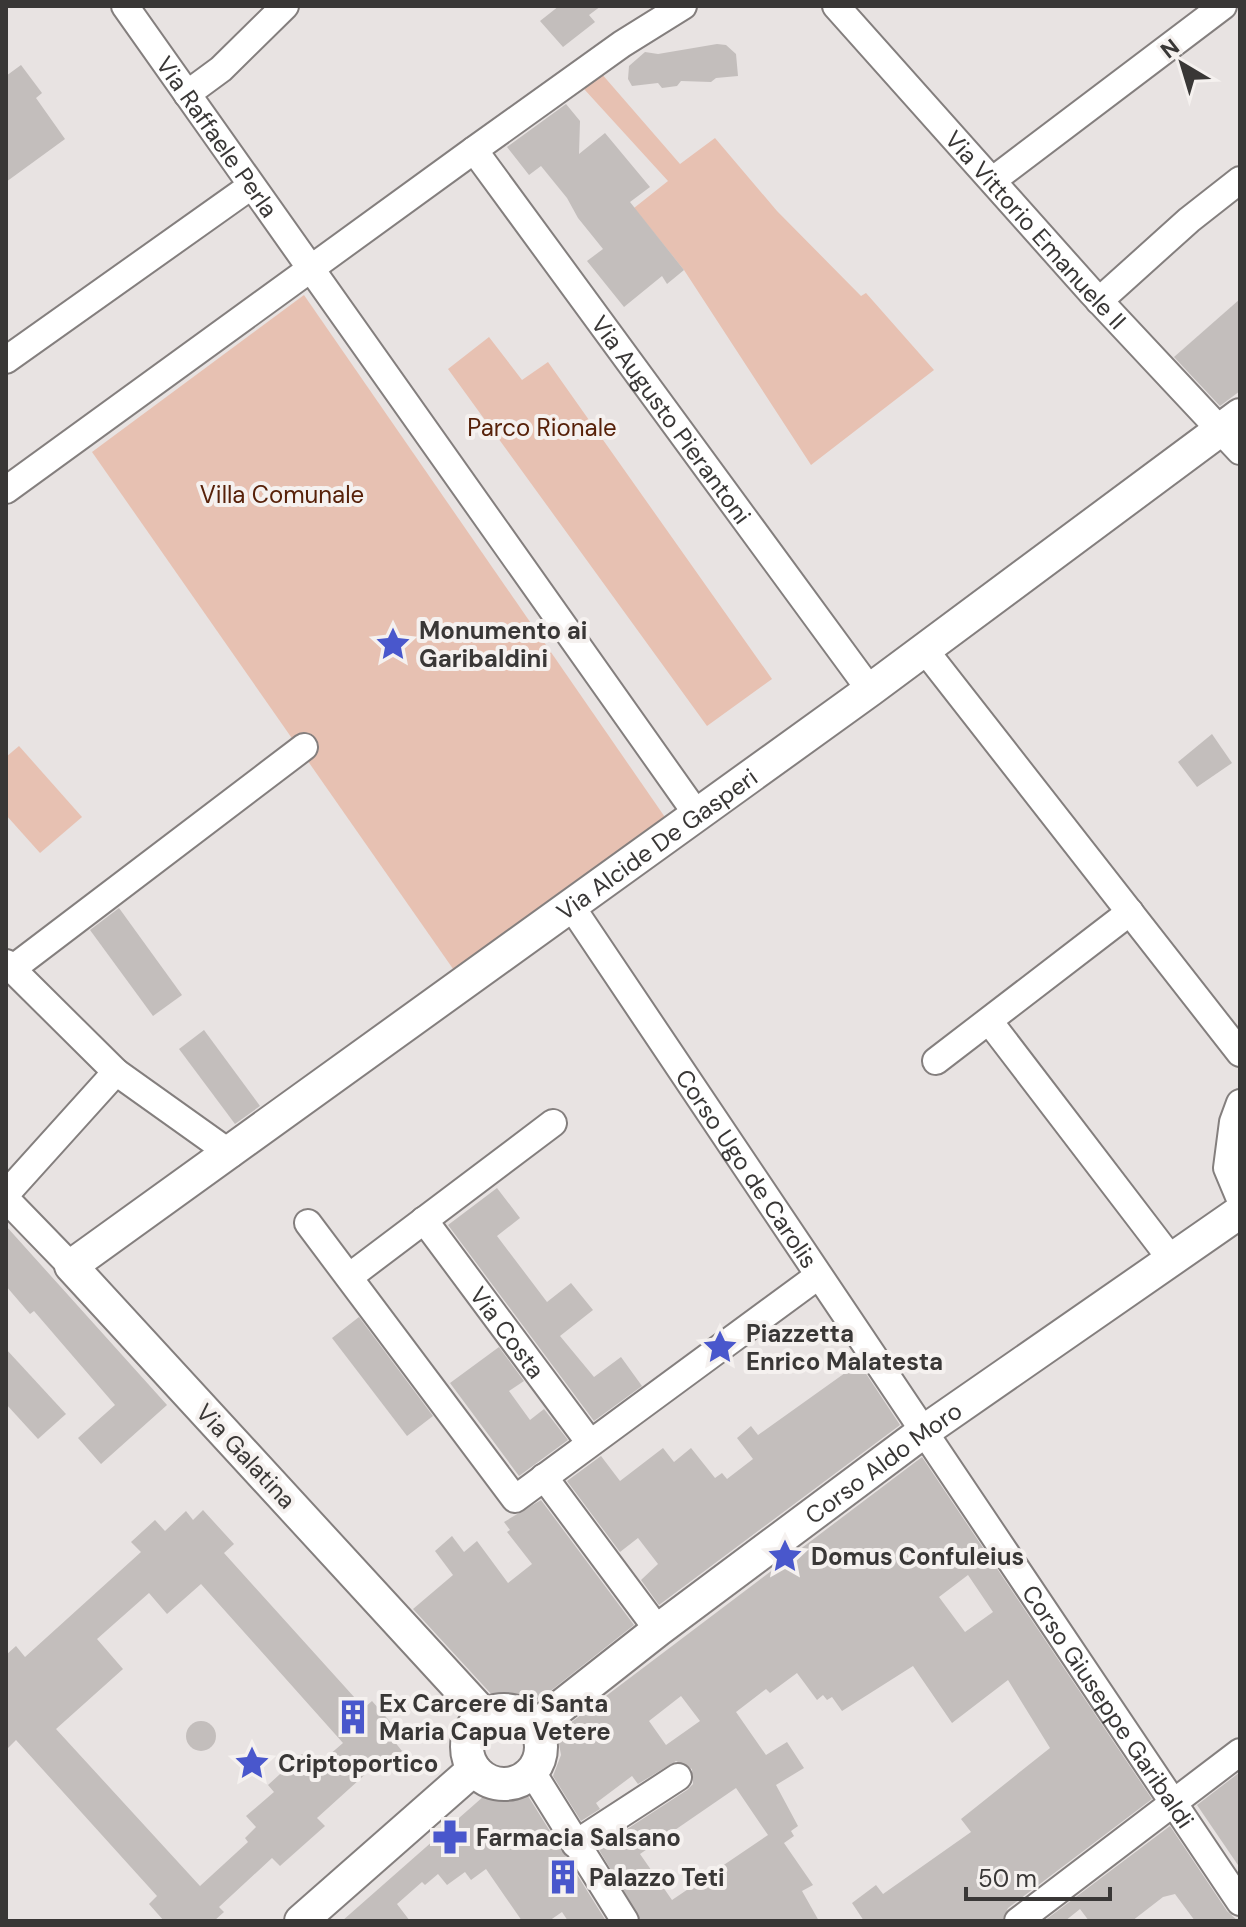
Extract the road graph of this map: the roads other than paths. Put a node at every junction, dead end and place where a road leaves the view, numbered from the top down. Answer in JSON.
{"nodes":[{"id":1,"x":125,"y":6,"type":"edge"},
{"id":2,"x":285,"y":6,"type":"edge"},
{"id":3,"x":683,"y":6,"type":"edge"},
{"id":4,"x":836,"y":6,"type":"edge"},
{"id":5,"x":1223,"y":6,"type":"edge"},
{"id":6,"x":666,"y":13,"type":"edge"},
{"id":7,"x":187,"y":94,"type":"junction"},
{"id":8,"x":474,"y":150,"type":"junction"},
{"id":9,"x":993,"y":180,"type":"junction"},
{"id":10,"x":1240,"y":180,"type":"edge"},
{"id":11,"x":251,"y":186,"type":"junction"},
{"id":12,"x":309,"y":268,"type":"junction"},
{"id":13,"x":1099,"y":301,"type":"junction"},
{"id":14,"x":6,"y":360,"type":"edge"},
{"id":15,"x":1234,"y":432,"type":"edge"},
{"id":16,"x":6,"y":490,"type":"edge"},
{"id":17,"x":924,"y":649,"type":"junction"},
{"id":18,"x":870,"y":690,"type":"junction"},
{"id":19,"x":304,"y":747,"type":"dead end"},
{"id":20,"x":696,"y":813,"type":"junction"},
{"id":21,"x":571,"y":906,"type":"junction"},
{"id":22,"x":1130,"y":912,"type":"junction"},
{"id":23,"x":9,"y":966,"type":"edge"},
{"id":24,"x":989,"y":1021,"type":"junction"},
{"id":25,"x":1240,"y":1053,"type":"edge"},
{"id":26,"x":936,"y":1061,"type":"dead end"},
{"id":27,"x":116,"y":1072,"type":"junction"},
{"id":28,"x":1240,"y":1103,"type":"edge"},
{"id":29,"x":553,"y":1123,"type":"dead end"},
{"id":30,"x":231,"y":1154,"type":"junction"},
{"id":31,"x":6,"y":1197,"type":"edge"},
{"id":32,"x":1240,"y":1199,"type":"edge"},
{"id":33,"x":1240,"y":1212,"type":"edge"},
{"id":34,"x":424,"y":1220,"type":"junction"},
{"id":35,"x":308,"y":1223,"type":"dead end"},
{"id":36,"x":1171,"y":1259,"type":"junction"},
{"id":37,"x":71,"y":1266,"type":"junction"},
{"id":38,"x":818,"y":1276,"type":"junction"},
{"id":39,"x":349,"y":1277,"type":"junction"},
{"id":40,"x":923,"y":1432,"type":"junction"},
{"id":41,"x":590,"y":1443,"type":"junction"},
{"id":42,"x":544,"y":1477,"type":"junction"},
{"id":43,"x":658,"y":1630,"type":"junction"},
{"id":44,"x":484,"y":1715,"type":"junction"},
{"id":45,"x":536,"y":1726,"type":"junction"},
{"id":46,"x":1240,"y":1752,"type":"edge"},
{"id":47,"x":474,"y":1769,"type":"junction"},
{"id":48,"x":532,"y":1772,"type":"junction"},
{"id":49,"x":678,"y":1777,"type":"dead end"},
{"id":50,"x":1172,"y":1801,"type":"junction"},
{"id":51,"x":575,"y":1844,"type":"junction"},
{"id":52,"x":1240,"y":1902,"type":"edge"},
{"id":53,"x":301,"y":1921,"type":"edge"},
{"id":54,"x":625,"y":1921,"type":"edge"},
{"id":55,"x":1018,"y":1921,"type":"edge"}],
"edges":[{"from":1,"to":7,"type":"street","name":"Via Raffaele Perla"},
{"from":2,"to":7,"type":"street"},
{"from":3,"to":6,"type":"street"},
{"from":4,"to":9,"type":"street","name":"Via Vittorio Emanuele II"},
{"from":5,"to":9,"type":"street"},
{"from":6,"to":8,"type":"street"},
{"from":7,"to":11,"type":"street","name":"Via Raffaele Perla"},
{"from":8,"to":12,"type":"street"},
{"from":8,"to":18,"type":"street","name":"Via Augusto Pierantoni"},
{"from":9,"to":13,"type":"street","name":"Via Vittorio Emanuele II"},
{"from":10,"to":13,"type":"street"},
{"from":11,"to":12,"type":"street","name":"Via Raffaele Perla"},
{"from":11,"to":14,"type":"street"},
{"from":12,"to":16,"type":"street"},
{"from":12,"to":20,"type":"street","name":"Via Raffaele Perla"},
{"from":13,"to":15,"type":"street","name":"Via Vittorio Emanuele II"},
{"from":15,"to":17,"type":"main road","name":"Via Alcide De Gasperi"},
{"from":17,"to":18,"type":"main road","name":"Via Alcide De Gasperi"},
{"from":17,"to":22,"type":"street"},
{"from":18,"to":20,"type":"main road","name":"Via Alcide De Gasperi"},
{"from":19,"to":23,"type":"street"},
{"from":20,"to":21,"type":"main road","name":"Via Alcide De Gasperi"},
{"from":21,"to":30,"type":"main road","name":"Via Alcide De Gasperi"},
{"from":21,"to":38,"type":"street","name":"Corso Ugo de Carolis"},
{"from":22,"to":24,"type":"street"},
{"from":22,"to":25,"type":"street"},
{"from":23,"to":27,"type":"street"},
{"from":24,"to":26,"type":"street"},
{"from":24,"to":36,"type":"street"},
{"from":27,"to":30,"type":"street"},
{"from":27,"to":31,"type":"street"},
{"from":28,"to":32,"type":"street"},
{"from":29,"to":34,"type":"street"},
{"from":30,"to":37,"type":"main road","name":"Via Alcide De Gasperi"},
{"from":31,"to":37,"type":"street","name":"Via Galatina"},
{"from":33,"to":36,"type":"main road","name":"Corso Aldo Moro"},
{"from":34,"to":39,"type":"street"},
{"from":34,"to":41,"type":"street","name":"Via Costa"},
{"from":35,"to":39,"type":"street"},
{"from":36,"to":40,"type":"main road","name":"Corso Aldo Moro"},
{"from":37,"to":44,"type":"main road","name":"Via Galatina"},
{"from":38,"to":40,"type":"street","name":"Corso Ugo de Carolis"},
{"from":38,"to":41,"type":"street"},
{"from":39,"to":42,"type":"street"},
{"from":40,"to":43,"type":"main road","name":"Corso Aldo Moro"},
{"from":40,"to":50,"type":"street","name":"Corso Giuseppe Garibaldi"},
{"from":41,"to":42,"type":"street"},
{"from":42,"to":43,"type":"street"},
{"from":43,"to":45,"type":"main road","name":"Corso Aldo Moro"},
{"from":44,"to":45,"type":"main road"},
{"from":44,"to":47,"type":"main road"},
{"from":45,"to":48,"type":"main road"},
{"from":46,"to":50,"type":"street"},
{"from":47,"to":48,"type":"main road"},
{"from":47,"to":53,"type":"main road"},
{"from":48,"to":51,"type":"street"},
{"from":49,"to":51,"type":"street"},
{"from":50,"to":52,"type":"street","name":"Corso Giuseppe Garibaldi"},
{"from":50,"to":55,"type":"street"},
{"from":51,"to":54,"type":"street"}]}
